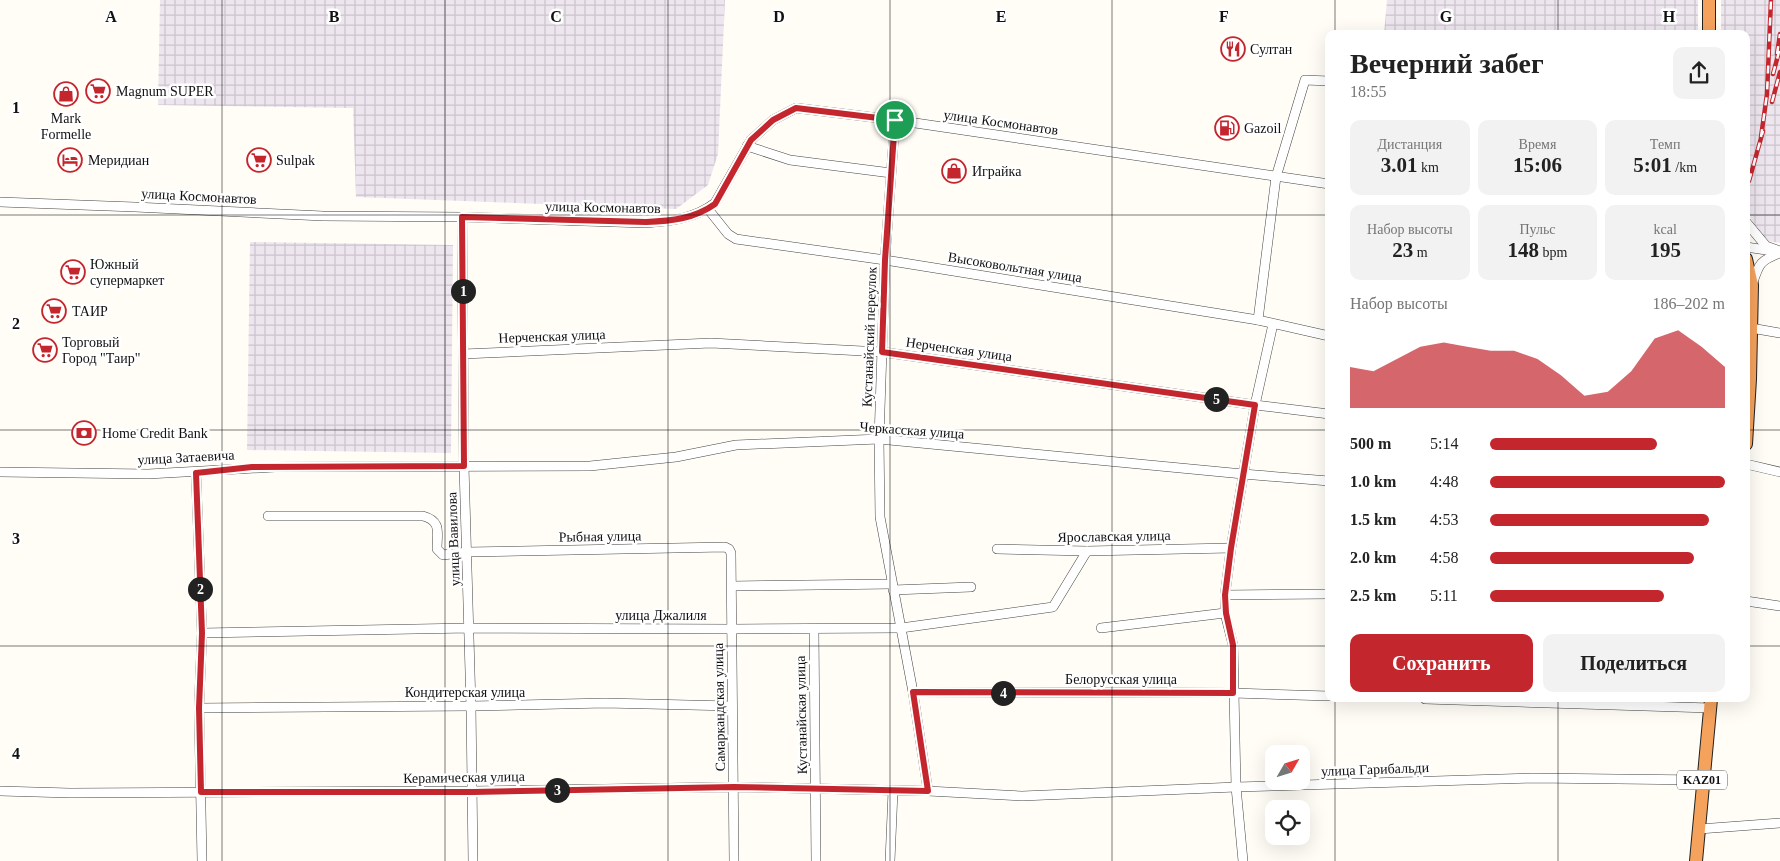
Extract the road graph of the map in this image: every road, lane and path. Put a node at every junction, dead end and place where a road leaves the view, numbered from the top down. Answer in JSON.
{"nodes":[{"id":1,"x":1709,"y":0,"type":"edge"},
{"id":2,"x":1710,"y":30,"type":"edge"},
{"id":3,"x":1325,"y":81,"type":"edge"},
{"id":4,"x":895,"y":120,"type":"junction"},
{"id":5,"x":747,"y":146,"type":"junction"},
{"id":6,"x":891,"y":173,"type":"junction"},
{"id":7,"x":1276,"y":177,"type":"junction"},
{"id":8,"x":1325,"y":183,"type":"edge"},
{"id":9,"x":0,"y":202,"type":"edge"},
{"id":10,"x":708,"y":209,"type":"junction"},
{"id":11,"x":462,"y":217,"type":"junction"},
{"id":12,"x":1750,"y":227,"type":"edge"},
{"id":13,"x":1750,"y":248,"type":"edge"},
{"id":14,"x":1780,"y":252,"type":"edge"},
{"id":15,"x":885,"y":260,"type":"junction"},
{"id":16,"x":1750,"y":276,"type":"edge"},
{"id":17,"x":1752,"y":285,"type":"junction"},
{"id":18,"x":1258,"y":320,"type":"junction"},
{"id":19,"x":1273,"y":324,"type":"junction"},
{"id":20,"x":1751,"y":328,"type":"junction"},
{"id":21,"x":1780,"y":333,"type":"edge"},
{"id":22,"x":1325,"y":335,"type":"edge"},
{"id":23,"x":1750,"y":345,"type":"edge"},
{"id":24,"x":882,"y":352,"type":"junction"},
{"id":25,"x":463,"y":354,"type":"junction"},
{"id":26,"x":1255,"y":405,"type":"junction"},
{"id":27,"x":1325,"y":414,"type":"edge"},
{"id":28,"x":879,"y":439,"type":"junction"},
{"id":29,"x":1750,"y":465,"type":"edge"},
{"id":30,"x":464,"y":466,"type":"junction"},
{"id":31,"x":0,"y":472,"type":"edge"},
{"id":32,"x":1780,"y":472,"type":"edge"},
{"id":33,"x":196,"y":473,"type":"junction"},
{"id":34,"x":1243,"y":474,"type":"junction"},
{"id":35,"x":1325,"y":481,"type":"edge"},
{"id":36,"x":268,"y":516,"type":"dead end"},
{"id":37,"x":1231,"y":548,"type":"junction"},
{"id":38,"x":997,"y":550,"type":"dead end"},
{"id":39,"x":1087,"y":551,"type":"junction"},
{"id":40,"x":467,"y":552,"type":"junction"},
{"id":41,"x":731,"y":552,"type":"joint"},
{"id":42,"x":732,"y":586,"type":"junction"},
{"id":43,"x":893,"y":587,"type":"junction"},
{"id":44,"x":970,"y":587,"type":"dead end"},
{"id":45,"x":1325,"y":594,"type":"edge"},
{"id":46,"x":1225,"y":595,"type":"junction"},
{"id":47,"x":1750,"y":602,"type":"edge"},
{"id":48,"x":1780,"y":606,"type":"edge"},
{"id":49,"x":1226,"y":613,"type":"junction"},
{"id":50,"x":469,"y":628,"type":"junction"},
{"id":51,"x":901,"y":628,"type":"junction"},
{"id":52,"x":1101,"y":628,"type":"dead end"},
{"id":53,"x":814,"y":629,"type":"junction"},
{"id":54,"x":732,"y":630,"type":"junction"},
{"id":55,"x":202,"y":633,"type":"junction"},
{"id":56,"x":913,"y":692,"type":"junction"},
{"id":57,"x":1233,"y":693,"type":"junction"},
{"id":58,"x":1325,"y":696,"type":"edge"},
{"id":59,"x":1639,"y":702,"type":"edge"},
{"id":60,"x":1710,"y":703,"type":"edge"},
{"id":61,"x":471,"y":706,"type":"junction"},
{"id":62,"x":732,"y":706,"type":"junction"},
{"id":63,"x":199,"y":708,"type":"junction"},
{"id":64,"x":1702,"y":780,"type":"junction"},
{"id":65,"x":734,"y":787,"type":"junction"},
{"id":66,"x":1236,"y":787,"type":"junction"},
{"id":67,"x":816,"y":789,"type":"junction"},
{"id":68,"x":0,"y":791,"type":"edge"},
{"id":69,"x":893,"y":791,"type":"junction"},
{"id":70,"x":928,"y":791,"type":"junction"},
{"id":71,"x":201,"y":792,"type":"junction"},
{"id":72,"x":473,"y":792,"type":"junction"},
{"id":73,"x":1780,"y":823,"type":"edge"},
{"id":74,"x":1699,"y":829,"type":"junction"},
{"id":75,"x":202,"y":861,"type":"edge"},
{"id":76,"x":474,"y":861,"type":"edge"},
{"id":77,"x":734,"y":861,"type":"edge"},
{"id":78,"x":816,"y":861,"type":"edge"},
{"id":79,"x":890,"y":861,"type":"edge"},
{"id":80,"x":1243,"y":861,"type":"edge"},
{"id":81,"x":1696,"y":861,"type":"edge"}],
"edges":[{"from":1,"to":2,"type":"highway"},
{"from":3,"to":7,"type":"street"},
{"from":4,"to":5,"type":"street","name":"улица Космонавтов"},
{"from":4,"to":6,"type":"street","name":"Кустанайский переулок"},
{"from":4,"to":7,"type":"street","name":"улица Космонавтов"},
{"from":5,"to":6,"type":"street"},
{"from":5,"to":10,"type":"street","name":"улица Космонавтов"},
{"from":6,"to":15,"type":"street","name":"Кустанайский переулок"},
{"from":7,"to":8,"type":"street","name":"улица Космонавтов"},
{"from":7,"to":18,"type":"street"},
{"from":9,"to":11,"type":"street","name":"улица Космонавтов"},
{"from":10,"to":11,"type":"street","name":"улица Космонавтов"},
{"from":10,"to":15,"type":"street","name":"Высоковольтная улица"},
{"from":11,"to":25,"type":"street","name":"улица Вавилова"},
{"from":12,"to":14,"type":"street"},
{"from":13,"to":14,"type":"street"},
{"from":14,"to":17,"type":"street"},
{"from":15,"to":18,"type":"street","name":"Высоковольтная улица"},
{"from":15,"to":24,"type":"street","name":"Кустанайский переулок"},
{"from":16,"to":17,"type":"highway"},
{"from":17,"to":20,"type":"highway"},
{"from":18,"to":19,"type":"street","name":"Высоковольтная улица"},
{"from":19,"to":22,"type":"street","name":"Высоковольтная улица"},
{"from":19,"to":26,"type":"street"},
{"from":20,"to":21,"type":"street"},
{"from":20,"to":23,"type":"highway"},
{"from":24,"to":25,"type":"street","name":"Нерченская улица"},
{"from":24,"to":26,"type":"street","name":"Нерченская улица"},
{"from":24,"to":28,"type":"street","name":"Кустанайский переулок"},
{"from":25,"to":30,"type":"street","name":"улица Вавилова"},
{"from":26,"to":27,"type":"street","name":"Нерченская улица"},
{"from":26,"to":34,"type":"street"},
{"from":28,"to":30,"type":"street","name":"Черкасская улица"},
{"from":28,"to":34,"type":"street","name":"Черкасская улица"},
{"from":28,"to":43,"type":"street","name":"Кустанайский переулок"},
{"from":29,"to":32,"type":"street"},
{"from":30,"to":33,"type":"street","name":"улица Затаевича"},
{"from":30,"to":40,"type":"street","name":"улица Вавилова"},
{"from":31,"to":33,"type":"street","name":"улица Затаевича"},
{"from":33,"to":55,"type":"street"},
{"from":34,"to":35,"type":"street","name":"Черкасская улица"},
{"from":34,"to":37,"type":"street"},
{"from":36,"to":40,"type":"street","name":"Рыбная улица"},
{"from":37,"to":39,"type":"street","name":"Ярославская улица"},
{"from":37,"to":46,"type":"street"},
{"from":38,"to":39,"type":"street","name":"Ярославская улица"},
{"from":39,"to":51,"type":"street","name":"улица Джалиля"},
{"from":40,"to":41,"type":"street","name":"Рыбная улица"},
{"from":40,"to":50,"type":"street","name":"улица Вавилова"},
{"from":41,"to":42,"type":"street","name":"Самаркандская улица"},
{"from":42,"to":43,"type":"street"},
{"from":42,"to":54,"type":"street","name":"Самаркандская улица"},
{"from":43,"to":44,"type":"street"},
{"from":43,"to":51,"type":"street","name":"Кустанайский переулок"},
{"from":45,"to":46,"type":"street"},
{"from":46,"to":49,"type":"street"},
{"from":47,"to":48,"type":"street"},
{"from":49,"to":52,"type":"street"},
{"from":49,"to":57,"type":"street"},
{"from":50,"to":54,"type":"street","name":"улица Джалиля"},
{"from":50,"to":55,"type":"street","name":"улица Джалиля"},
{"from":50,"to":61,"type":"street","name":"улица Вавилова"},
{"from":51,"to":53,"type":"street","name":"улица Джалиля"},
{"from":51,"to":56,"type":"street","name":"Кустанайский переулок"},
{"from":53,"to":54,"type":"street","name":"улица Джалиля"},
{"from":53,"to":67,"type":"street","name":"Кустанайская улица"},
{"from":54,"to":62,"type":"street","name":"Самаркандская улица"},
{"from":55,"to":63,"type":"street"},
{"from":56,"to":57,"type":"street","name":"Белорусская улица"},
{"from":56,"to":70,"type":"street","name":"Кустанайский переулок"},
{"from":57,"to":58,"type":"street","name":"Белорусская улица"},
{"from":57,"to":66,"type":"street"},
{"from":59,"to":60,"type":"street"},
{"from":60,"to":64,"type":"highway","number":"KАZ01"},
{"from":61,"to":62,"type":"street","name":"Кондитерская улица"},
{"from":61,"to":63,"type":"street","name":"Кондитерская улица"},
{"from":61,"to":72,"type":"street","name":"улица Вавилова"},
{"from":62,"to":65,"type":"street","name":"Самаркандская улица"},
{"from":63,"to":71,"type":"street"},
{"from":64,"to":66,"type":"street","name":"улица Гарибальди"},
{"from":64,"to":74,"type":"highway","number":"KАZ01"},
{"from":65,"to":67,"type":"street","name":"Керамическая улица"},
{"from":65,"to":72,"type":"street","name":"Керамическая улица"},
{"from":65,"to":77,"type":"street","name":"Самаркандская улица"},
{"from":66,"to":70,"type":"street","name":"улица Гарибальди"},
{"from":66,"to":80,"type":"street"},
{"from":67,"to":69,"type":"street","name":"Керамическая улица"},
{"from":67,"to":78,"type":"street","name":"Кустанайская улица"},
{"from":68,"to":71,"type":"street","name":"Керамическая улица"},
{"from":69,"to":70,"type":"street","name":"Керамическая улица"},
{"from":69,"to":79,"type":"street"},
{"from":71,"to":72,"type":"street","name":"Керамическая улица"},
{"from":71,"to":75,"type":"street"},
{"from":72,"to":76,"type":"street","name":"улица Вавилова"},
{"from":73,"to":74,"type":"street"},
{"from":74,"to":81,"type":"highway","number":"KАZ01"}]}
